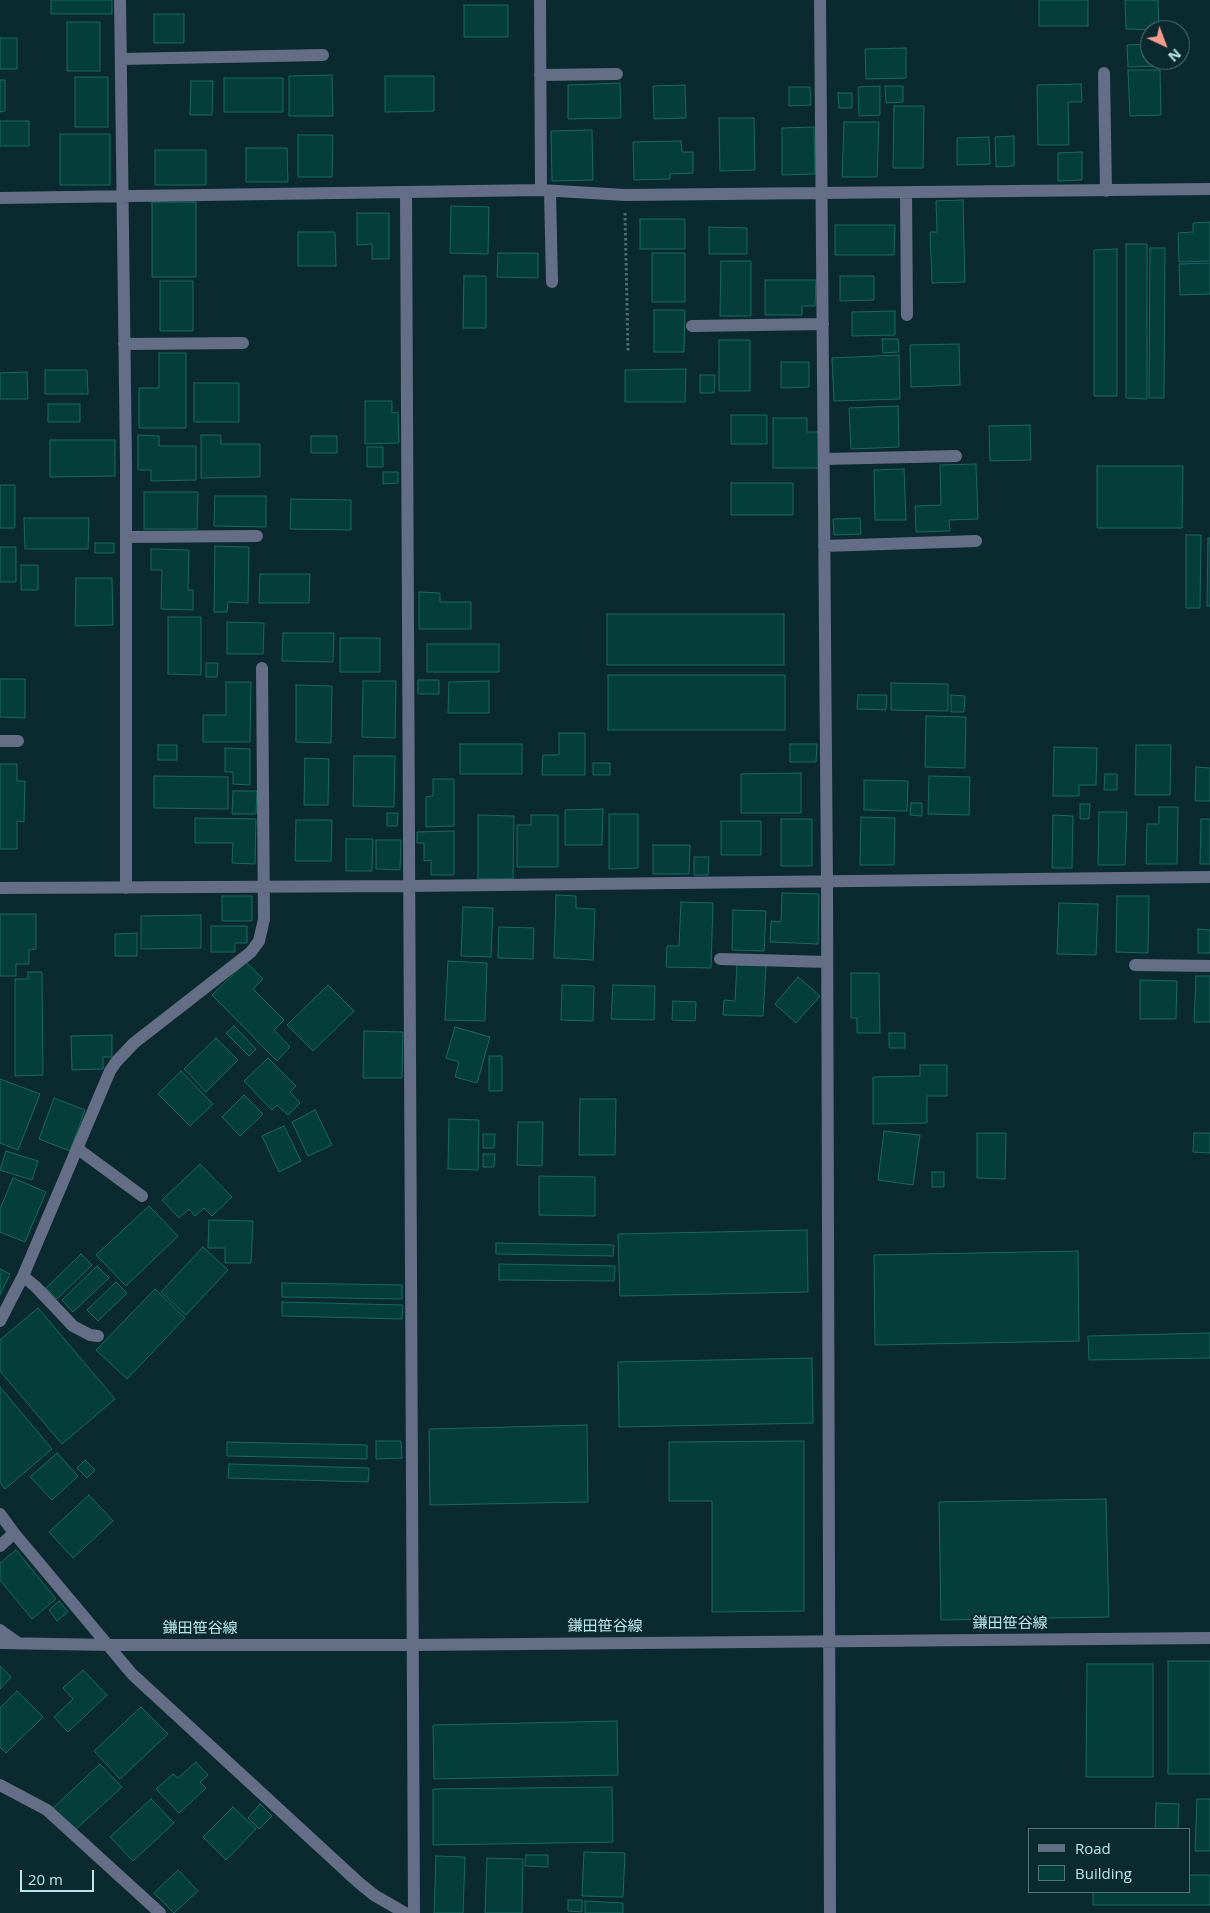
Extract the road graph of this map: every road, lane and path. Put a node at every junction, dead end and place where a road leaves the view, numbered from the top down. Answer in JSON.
{"nodes":[{"id":1,"x":120,"y":0,"type":"edge"},
{"id":2,"x":540,"y":0,"type":"edge"},
{"id":3,"x":820,"y":0,"type":"edge"},
{"id":4,"x":323,"y":55,"type":"dead end"},
{"id":5,"x":121,"y":59,"type":"junction"},
{"id":6,"x":1104,"y":73,"type":"dead end"},
{"id":7,"x":617,"y":74,"type":"dead end"},
{"id":8,"x":540,"y":75,"type":"junction"},
{"id":9,"x":1210,"y":190,"type":"edge"},
{"id":10,"x":546,"y":191,"type":"junction"},
{"id":11,"x":1106,"y":191,"type":"junction"},
{"id":12,"x":406,"y":193,"type":"junction"},
{"id":13,"x":822,"y":193,"type":"junction"},
{"id":14,"x":906,"y":193,"type":"junction"},
{"id":15,"x":625,"y":195,"type":"junction"},
{"id":16,"x":122,"y":197,"type":"junction"},
{"id":17,"x":0,"y":198,"type":"edge"},
{"id":18,"x":552,"y":282,"type":"dead end"},
{"id":19,"x":907,"y":315,"type":"dead end"},
{"id":20,"x":823,"y":324,"type":"junction"},
{"id":21,"x":692,"y":326,"type":"dead end"},
{"id":22,"x":243,"y":343,"type":"dead end"},
{"id":23,"x":124,"y":344,"type":"junction"},
{"id":24,"x":628,"y":351,"type":"dead end"},
{"id":25,"x":956,"y":456,"type":"dead end"},
{"id":26,"x":824,"y":459,"type":"junction"},
{"id":27,"x":257,"y":536,"type":"dead end"},
{"id":28,"x":126,"y":537,"type":"junction"},
{"id":29,"x":976,"y":541,"type":"dead end"},
{"id":30,"x":824,"y":546,"type":"junction"},
{"id":31,"x":262,"y":668,"type":"dead end"},
{"id":32,"x":0,"y":741,"type":"edge"},
{"id":33,"x":18,"y":741,"type":"dead end"},
{"id":34,"x":1210,"y":877,"type":"edge"},
{"id":35,"x":827,"y":882,"type":"junction"},
{"id":36,"x":409,"y":886,"type":"junction"},
{"id":37,"x":263,"y":887,"type":"junction"},
{"id":38,"x":0,"y":888,"type":"edge"},
{"id":39,"x":126,"y":888,"type":"junction"},
{"id":40,"x":720,"y":958,"type":"dead end"},
{"id":41,"x":827,"y":962,"type":"junction"},
{"id":42,"x":1135,"y":965,"type":"dead end"},
{"id":43,"x":1210,"y":966,"type":"edge"},
{"id":44,"x":78,"y":1149,"type":"junction"},
{"id":45,"x":142,"y":1196,"type":"dead end"},
{"id":46,"x":23,"y":1276,"type":"junction"},
{"id":47,"x":0,"y":1320,"type":"edge"},
{"id":48,"x":98,"y":1336,"type":"dead end"},
{"id":49,"x":0,"y":1514,"type":"edge"},
{"id":50,"x":14,"y":1533,"type":"junction"},
{"id":51,"x":0,"y":1546,"type":"edge"},
{"id":52,"x":0,"y":1630,"type":"edge"},
{"id":53,"x":1210,"y":1638,"type":"edge"},
{"id":54,"x":829,"y":1641,"type":"junction"},
{"id":55,"x":0,"y":1643,"type":"edge"},
{"id":56,"x":18,"y":1643,"type":"junction"},
{"id":57,"x":412,"y":1645,"type":"junction"},
{"id":58,"x":109,"y":1646,"type":"junction"},
{"id":59,"x":0,"y":1786,"type":"edge"},
{"id":60,"x":160,"y":1913,"type":"edge"},
{"id":61,"x":405,"y":1913,"type":"edge"},
{"id":62,"x":414,"y":1913,"type":"edge"},
{"id":63,"x":830,"y":1913,"type":"edge"}],
"edges":[{"from":1,"to":5,"type":"street"},
{"from":2,"to":8,"type":"street"},
{"from":3,"to":13,"type":"street"},
{"from":4,"to":5,"type":"street"},
{"from":5,"to":16,"type":"street"},
{"from":6,"to":11,"type":"street"},
{"from":7,"to":8,"type":"street"},
{"from":8,"to":10,"type":"street"},
{"from":9,"to":11,"type":"street"},
{"from":10,"to":12,"type":"street"},
{"from":10,"to":15,"type":"street"},
{"from":10,"to":18,"type":"street"},
{"from":11,"to":14,"type":"street"},
{"from":12,"to":16,"type":"street"},
{"from":12,"to":36,"type":"street"},
{"from":13,"to":14,"type":"street"},
{"from":13,"to":15,"type":"street"},
{"from":13,"to":20,"type":"street"},
{"from":14,"to":19,"type":"street"},
{"from":15,"to":24,"type":"path"},
{"from":16,"to":17,"type":"street"},
{"from":16,"to":23,"type":"street"},
{"from":20,"to":21,"type":"street"},
{"from":20,"to":26,"type":"street"},
{"from":22,"to":23,"type":"street"},
{"from":23,"to":28,"type":"street"},
{"from":25,"to":26,"type":"street"},
{"from":26,"to":30,"type":"street"},
{"from":27,"to":28,"type":"street"},
{"from":28,"to":39,"type":"street"},
{"from":29,"to":30,"type":"street"},
{"from":30,"to":35,"type":"street"},
{"from":31,"to":37,"type":"street"},
{"from":32,"to":33,"type":"street"},
{"from":34,"to":35,"type":"street"},
{"from":35,"to":36,"type":"street"},
{"from":35,"to":41,"type":"street"},
{"from":36,"to":37,"type":"street"},
{"from":36,"to":57,"type":"street"},
{"from":37,"to":39,"type":"street"},
{"from":37,"to":44,"type":"street"},
{"from":38,"to":39,"type":"street"},
{"from":40,"to":41,"type":"street"},
{"from":41,"to":54,"type":"street"},
{"from":42,"to":43,"type":"street"},
{"from":44,"to":45,"type":"street"},
{"from":44,"to":46,"type":"street"},
{"from":46,"to":47,"type":"street"},
{"from":46,"to":48,"type":"street"},
{"from":49,"to":50,"type":"street"},
{"from":50,"to":51,"type":"street"},
{"from":50,"to":58,"type":"street"},
{"from":52,"to":56,"type":"street"},
{"from":53,"to":54,"type":"street","name":"鎌田笹谷線"},
{"from":54,"to":57,"type":"street","name":"鎌田笹谷線"},
{"from":54,"to":63,"type":"street"},
{"from":55,"to":56,"type":"street","name":"鎌田笹谷線"},
{"from":56,"to":58,"type":"street","name":"鎌田笹谷線"},
{"from":57,"to":58,"type":"street","name":"鎌田笹谷線"},
{"from":57,"to":62,"type":"street"},
{"from":58,"to":61,"type":"street"},
{"from":59,"to":60,"type":"street"}]}
